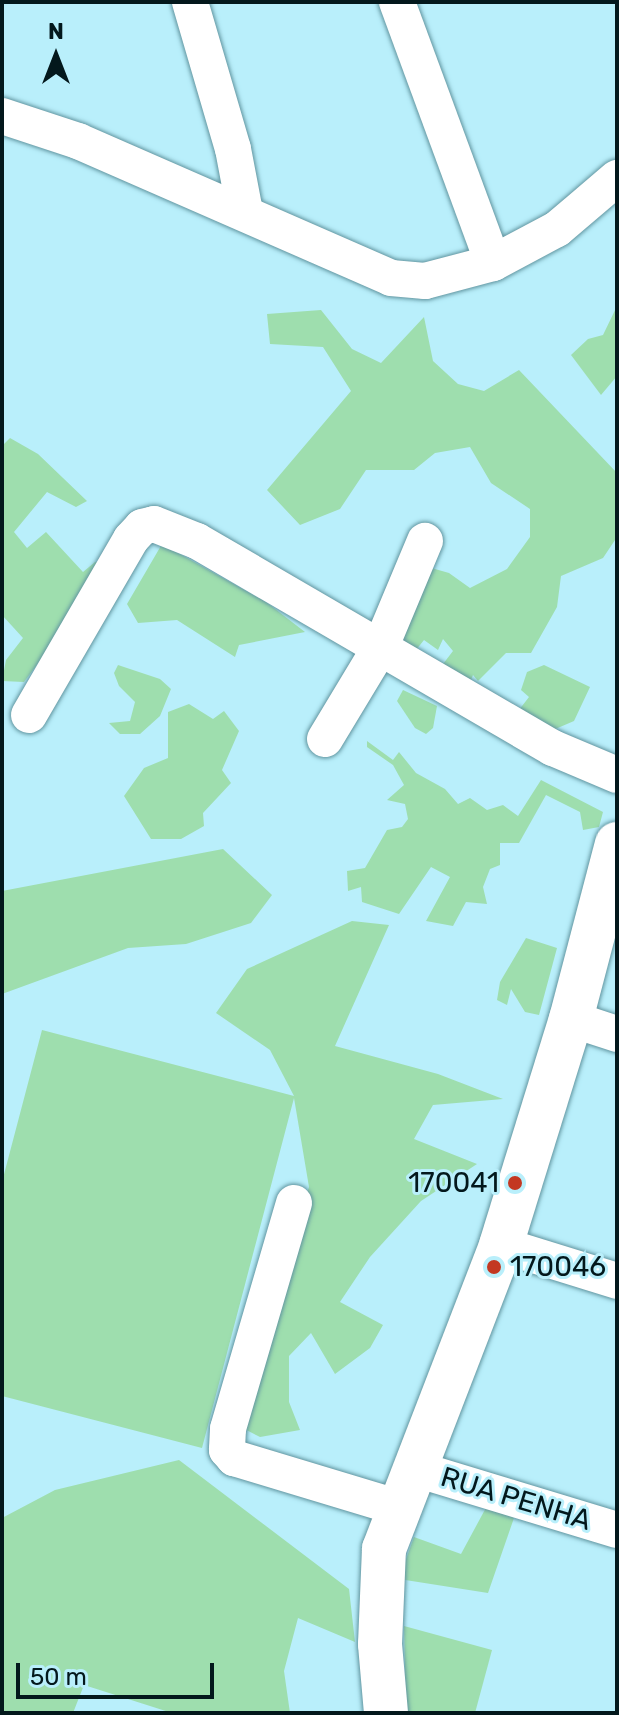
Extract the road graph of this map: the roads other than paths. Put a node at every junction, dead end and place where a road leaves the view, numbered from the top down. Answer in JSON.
{"nodes":[{"id":1,"x":190,"y":2,"type":"edge"},
{"id":2,"x":397,"y":2,"type":"edge"},
{"id":3,"x":2,"y":116,"type":"edge"},
{"id":4,"x":617,"y":178,"type":"edge"},
{"id":5,"x":245,"y":212,"type":"junction"},
{"id":6,"x":493,"y":263,"type":"junction"},
{"id":7,"x":425,"y":541,"type":"dead end"},
{"id":8,"x":381,"y":646,"type":"junction"},
{"id":9,"x":29,"y":715,"type":"dead end"},
{"id":10,"x":325,"y":739,"type":"dead end"},
{"id":11,"x":617,"y":775,"type":"edge"},
{"id":12,"x":617,"y":844,"type":"edge"},
{"id":13,"x":571,"y":1019,"type":"junction"},
{"id":14,"x":617,"y":1034,"type":"edge"},
{"id":15,"x":294,"y":1203,"type":"dead end"},
{"id":16,"x":501,"y":1245,"type":"junction"},
{"id":17,"x":617,"y":1281,"type":"edge"},
{"id":18,"x":408,"y":1489,"type":"junction"},
{"id":19,"x":617,"y":1530,"type":"edge"},
{"id":20,"x":386,"y":1713,"type":"edge"}],
"edges":[{"from":1,"to":5,"type":"street"},
{"from":2,"to":6,"type":"street"},
{"from":3,"to":5,"type":"street"},
{"from":4,"to":6,"type":"street"},
{"from":5,"to":6,"type":"street"},
{"from":7,"to":8,"type":"street"},
{"from":8,"to":9,"type":"street"},
{"from":8,"to":10,"type":"street"},
{"from":8,"to":11,"type":"street"},
{"from":12,"to":13,"type":"main road"},
{"from":13,"to":14,"type":"street"},
{"from":13,"to":16,"type":"main road"},
{"from":15,"to":18,"type":"street","name":"RUA PENHA"},
{"from":16,"to":17,"type":"street"},
{"from":16,"to":18,"type":"main road"},
{"from":18,"to":19,"type":"street","name":"RUA PENHA"},
{"from":18,"to":20,"type":"main road"}]}
